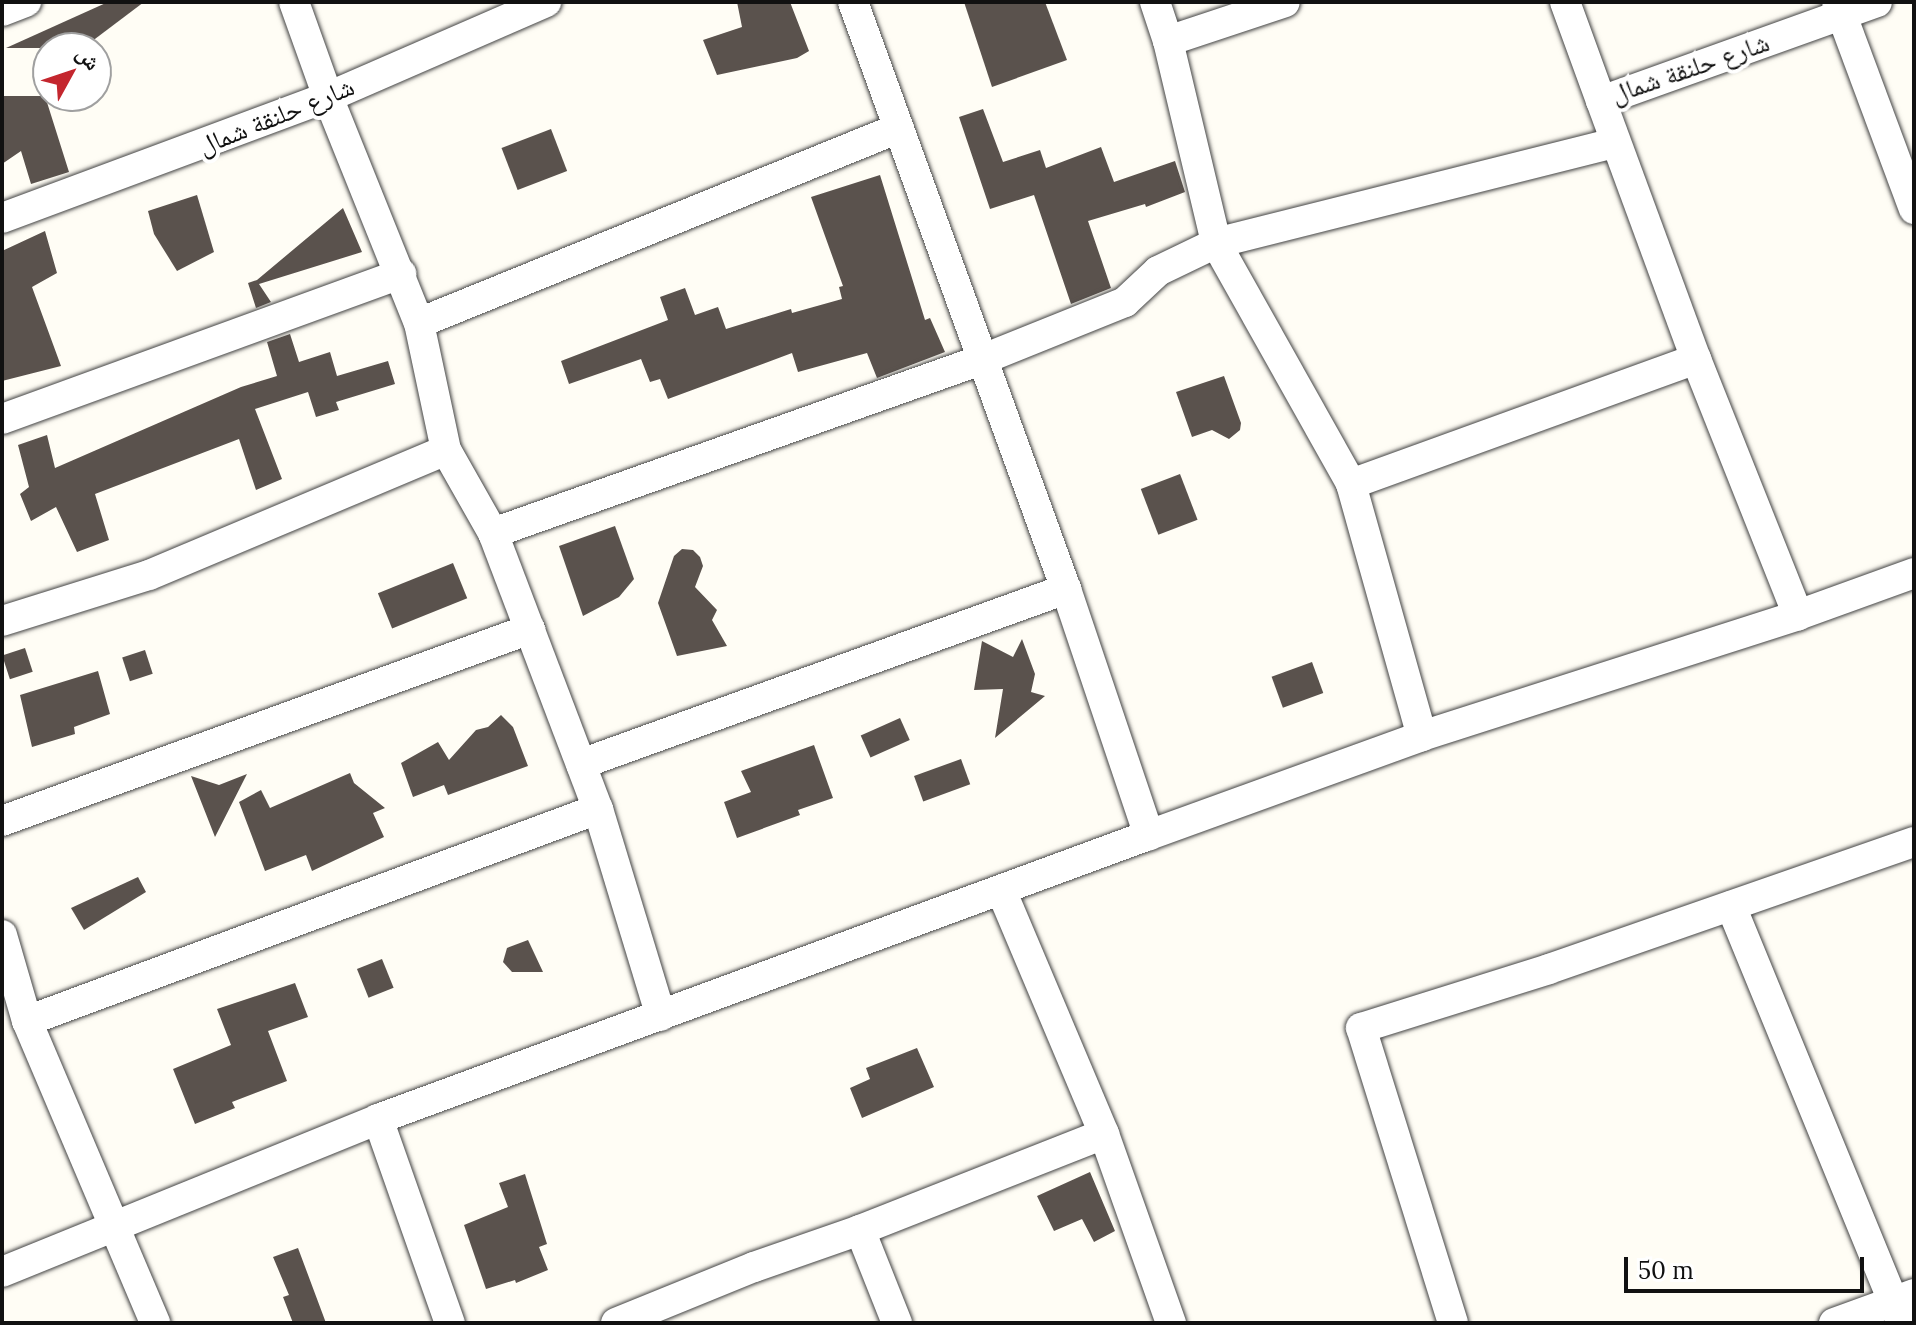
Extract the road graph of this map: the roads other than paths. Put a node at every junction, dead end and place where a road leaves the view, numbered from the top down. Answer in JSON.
{"nodes":[{"id":1,"x":26,"y":2,"type":"edge"},
{"id":2,"x":294,"y":2,"type":"edge"},
{"id":3,"x":546,"y":2,"type":"edge"},
{"id":4,"x":853,"y":2,"type":"edge"},
{"id":5,"x":1155,"y":2,"type":"edge"},
{"id":6,"x":1285,"y":2,"type":"edge"},
{"id":7,"x":1565,"y":2,"type":"edge"},
{"id":8,"x":1877,"y":2,"type":"edge"},
{"id":9,"x":1840,"y":8,"type":"edge"},
{"id":10,"x":2,"y":11,"type":"edge"},
{"id":11,"x":1168,"y":41,"type":"junction"},
{"id":12,"x":328,"y":97,"type":"junction"},
{"id":13,"x":1601,"y":101,"type":"junction"},
{"id":14,"x":899,"y":128,"type":"junction"},
{"id":15,"x":1614,"y":143,"type":"junction"},
{"id":16,"x":1914,"y":209,"type":"edge"},
{"id":17,"x":2,"y":218,"type":"edge"},
{"id":18,"x":1216,"y":243,"type":"junction"},
{"id":19,"x":401,"y":274,"type":"junction"},
{"id":20,"x":419,"y":323,"type":"junction"},
{"id":21,"x":1696,"y":359,"type":"junction"},
{"id":22,"x":981,"y":360,"type":"junction"},
{"id":23,"x":2,"y":419,"type":"edge"},
{"id":24,"x":446,"y":450,"type":"junction"},
{"id":25,"x":1351,"y":484,"type":"junction"},
{"id":26,"x":493,"y":533,"type":"junction"},
{"id":27,"x":1911,"y":582,"type":"edge"},
{"id":28,"x":1066,"y":589,"type":"junction"},
{"id":29,"x":1798,"y":615,"type":"junction"},
{"id":30,"x":2,"y":621,"type":"edge"},
{"id":31,"x":530,"y":629,"type":"junction"},
{"id":32,"x":1422,"y":736,"type":"junction"},
{"id":33,"x":581,"y":764,"type":"junction"},
{"id":34,"x":598,"y":809,"type":"junction"},
{"id":35,"x":2,"y":821,"type":"edge"},
{"id":36,"x":1149,"y":835,"type":"junction"},
{"id":37,"x":1914,"y":842,"type":"edge"},
{"id":38,"x":1001,"y":890,"type":"junction"},
{"id":39,"x":1731,"y":906,"type":"junction"},
{"id":40,"x":2,"y":935,"type":"edge"},
{"id":41,"x":661,"y":1016,"type":"junction"},
{"id":42,"x":27,"y":1021,"type":"junction"},
{"id":43,"x":378,"y":1119,"type":"junction"},
{"id":44,"x":1104,"y":1134,"type":"junction"},
{"id":45,"x":116,"y":1225,"type":"junction"},
{"id":46,"x":860,"y":1230,"type":"junction"},
{"id":47,"x":2,"y":1272,"type":"edge"},
{"id":48,"x":1904,"y":1306,"type":"edge"},
{"id":49,"x":651,"y":1316,"type":"edge"},
{"id":50,"x":155,"y":1323,"type":"edge"},
{"id":51,"x":450,"y":1323,"type":"edge"},
{"id":52,"x":616,"y":1323,"type":"edge"},
{"id":53,"x":897,"y":1323,"type":"edge"},
{"id":54,"x":1171,"y":1323,"type":"edge"},
{"id":55,"x":1453,"y":1323,"type":"edge"},
{"id":56,"x":1834,"y":1323,"type":"edge"}],
"edges":[{"from":1,"to":10,"type":"street"},
{"from":2,"to":12,"type":"street"},
{"from":3,"to":12,"type":"street","name":"شارع حلنقة شمال"},
{"from":4,"to":14,"type":"street"},
{"from":5,"to":11,"type":"street"},
{"from":6,"to":11,"type":"street"},
{"from":7,"to":13,"type":"street","name":"شارع حلنقة شمال"},
{"from":8,"to":9,"type":"street","name":"شارع حلنقة شمال"},
{"from":9,"to":13,"type":"street","name":"شارع حلنقة شمال"},
{"from":9,"to":16,"type":"street"},
{"from":11,"to":18,"type":"street"},
{"from":12,"to":17,"type":"street","name":"شارع حلنقة شمال"},
{"from":12,"to":19,"type":"street"},
{"from":13,"to":15,"type":"street"},
{"from":14,"to":20,"type":"street"},
{"from":14,"to":22,"type":"street"},
{"from":15,"to":18,"type":"street"},
{"from":15,"to":21,"type":"street"},
{"from":18,"to":22,"type":"street"},
{"from":18,"to":25,"type":"street"},
{"from":19,"to":20,"type":"street"},
{"from":19,"to":23,"type":"street"},
{"from":20,"to":24,"type":"street"},
{"from":21,"to":25,"type":"street"},
{"from":21,"to":29,"type":"street"},
{"from":22,"to":26,"type":"street"},
{"from":22,"to":28,"type":"street"},
{"from":24,"to":26,"type":"street"},
{"from":24,"to":30,"type":"street"},
{"from":25,"to":32,"type":"street"},
{"from":26,"to":31,"type":"street"},
{"from":27,"to":29,"type":"street"},
{"from":28,"to":33,"type":"street"},
{"from":28,"to":36,"type":"street"},
{"from":29,"to":32,"type":"street"},
{"from":31,"to":33,"type":"street"},
{"from":31,"to":35,"type":"street"},
{"from":32,"to":36,"type":"street"},
{"from":33,"to":34,"type":"street"},
{"from":34,"to":41,"type":"street"},
{"from":34,"to":42,"type":"street"},
{"from":36,"to":38,"type":"street"},
{"from":37,"to":39,"type":"street"},
{"from":38,"to":41,"type":"street"},
{"from":38,"to":44,"type":"street"},
{"from":39,"to":48,"type":"street"},
{"from":39,"to":55,"type":"street"},
{"from":40,"to":42,"type":"street"},
{"from":41,"to":43,"type":"street"},
{"from":42,"to":45,"type":"street"},
{"from":43,"to":45,"type":"street"},
{"from":43,"to":51,"type":"street"},
{"from":44,"to":46,"type":"street"},
{"from":44,"to":54,"type":"street"},
{"from":45,"to":47,"type":"street"},
{"from":45,"to":50,"type":"street"},
{"from":46,"to":49,"type":"street"},
{"from":46,"to":53,"type":"street"},
{"from":48,"to":56,"type":"street"},
{"from":49,"to":52,"type":"street"}]}
